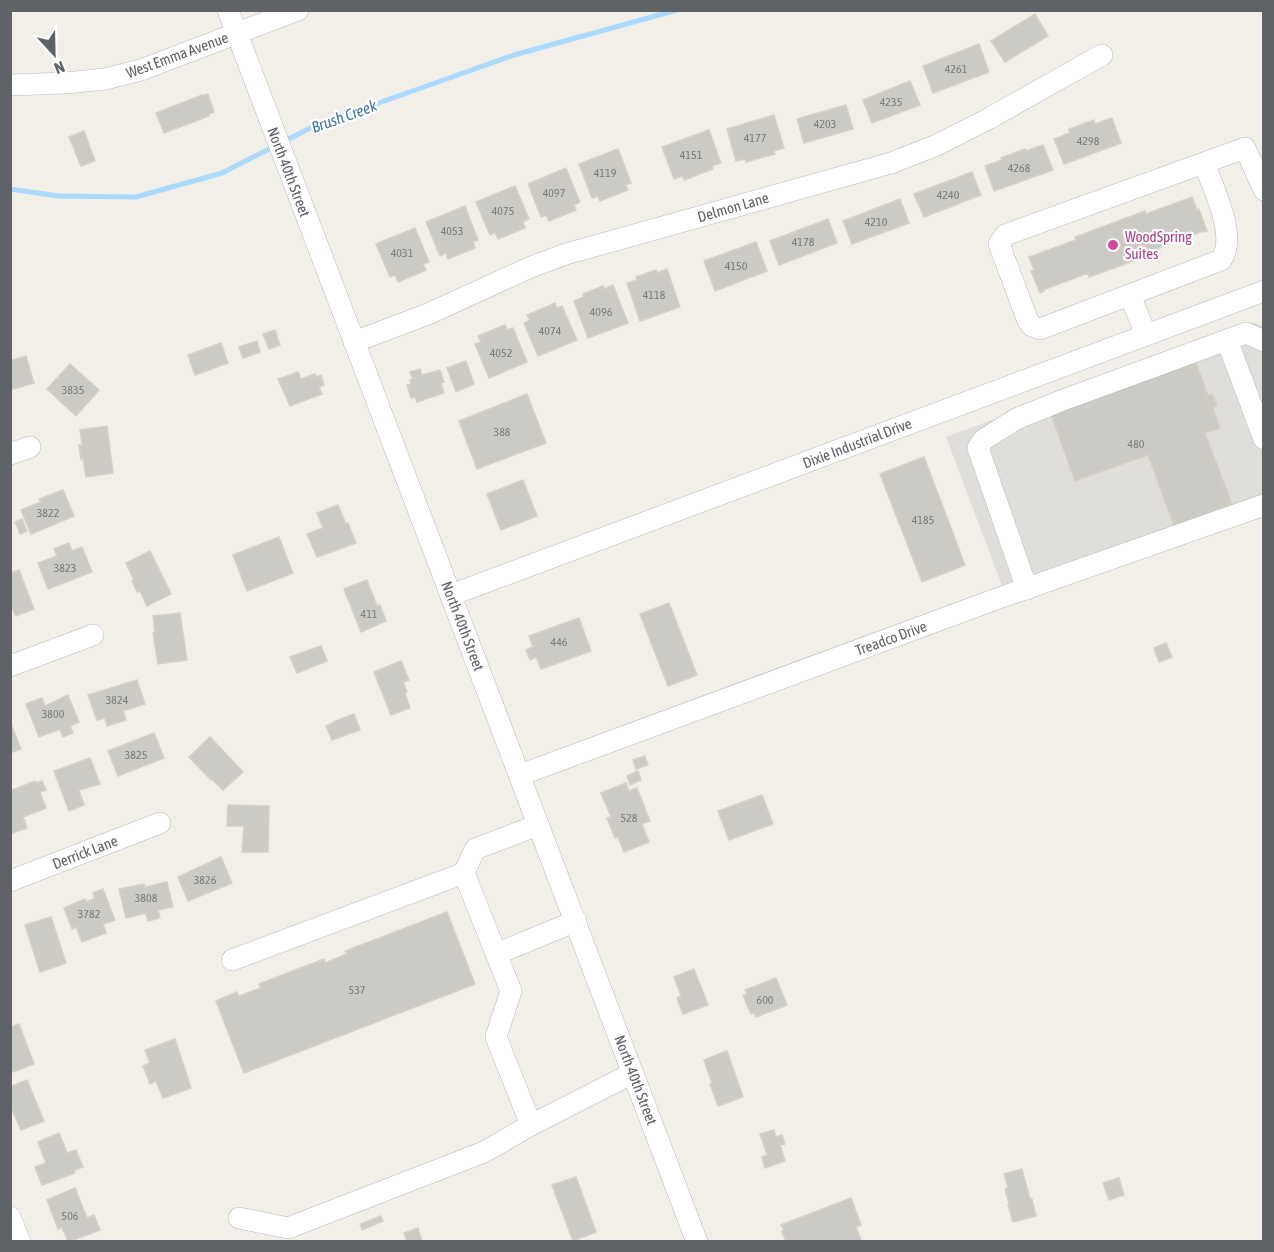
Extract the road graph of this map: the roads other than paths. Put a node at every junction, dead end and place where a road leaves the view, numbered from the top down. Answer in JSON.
{"nodes":[{"id":1,"x":228,"y":10,"type":"edge"},
{"id":2,"x":298,"y":10,"type":"edge"},
{"id":3,"x":237,"y":34,"type":"junction"},
{"id":4,"x":1102,"y":55,"type":"dead end"},
{"id":5,"x":10,"y":85,"type":"edge"},
{"id":6,"x":1204,"y":163,"type":"junction"},
{"id":7,"x":1263,"y":190,"type":"edge"},
{"id":8,"x":1263,"y":291,"type":"edge"},
{"id":9,"x":1131,"y":295,"type":"junction"},
{"id":10,"x":1146,"y":335,"type":"junction"},
{"id":11,"x":1227,"y":340,"type":"junction"},
{"id":12,"x":1263,"y":341,"type":"edge"},
{"id":13,"x":354,"y":342,"type":"junction"},
{"id":14,"x":1263,"y":440,"type":"edge"},
{"id":15,"x":1263,"y":505,"type":"edge"},
{"id":16,"x":1027,"y":589,"type":"junction"},
{"id":17,"x":451,"y":595,"type":"junction"},
{"id":18,"x":93,"y":635,"type":"dead end"},
{"id":19,"x":10,"y":666,"type":"edge"},
{"id":20,"x":520,"y":775,"type":"junction"},
{"id":21,"x":160,"y":823,"type":"dead end"},
{"id":22,"x":538,"y":825,"type":"junction"},
{"id":23,"x":464,"y":873,"type":"junction"},
{"id":24,"x":10,"y":880,"type":"edge"},
{"id":25,"x":576,"y":921,"type":"junction"},
{"id":26,"x":496,"y":954,"type":"junction"},
{"id":27,"x":232,"y":960,"type":"dead end"},
{"id":28,"x":633,"y":1073,"type":"junction"},
{"id":29,"x":531,"y":1125,"type":"junction"},
{"id":30,"x":10,"y":1218,"type":"edge"},
{"id":31,"x":239,"y":1218,"type":"dead end"},
{"id":32,"x":20,"y":1242,"type":"edge"},
{"id":33,"x":697,"y":1242,"type":"edge"}],
"edges":[{"from":1,"to":3,"type":"street","name":"North 40th Street"},
{"from":2,"to":3,"type":"street","name":"West Emma Avenue"},
{"from":3,"to":5,"type":"street","name":"West Emma Avenue"},
{"from":3,"to":13,"type":"street","name":"North 40th Street"},
{"from":4,"to":13,"type":"street","name":"Delmon Lane"},
{"from":6,"to":7,"type":"street"},
{"from":6,"to":9,"type":"street"},
{"from":6,"to":9,"type":"street"},
{"from":8,"to":10,"type":"street","name":"Dixie Industrial Drive"},
{"from":9,"to":10,"type":"street"},
{"from":10,"to":17,"type":"street","name":"Dixie Industrial Drive"},
{"from":11,"to":12,"type":"street"},
{"from":11,"to":14,"type":"street"},
{"from":11,"to":16,"type":"street"},
{"from":13,"to":17,"type":"street","name":"North 40th Street"},
{"from":15,"to":16,"type":"street","name":"Treadco Drive"},
{"from":16,"to":20,"type":"street","name":"Treadco Drive"},
{"from":17,"to":20,"type":"street","name":"North 40th Street"},
{"from":18,"to":19,"type":"street"},
{"from":20,"to":22,"type":"street","name":"North 40th Street"},
{"from":21,"to":24,"type":"street","name":"Derrick Lane"},
{"from":22,"to":23,"type":"street"},
{"from":22,"to":25,"type":"street","name":"North 40th Street"},
{"from":23,"to":26,"type":"street"},
{"from":23,"to":27,"type":"street"},
{"from":25,"to":26,"type":"street"},
{"from":25,"to":28,"type":"street","name":"North 40th Street"},
{"from":26,"to":29,"type":"street"},
{"from":28,"to":29,"type":"street"},
{"from":28,"to":33,"type":"street","name":"North 40th Street"},
{"from":29,"to":31,"type":"street"},
{"from":30,"to":32,"type":"street"}]}
